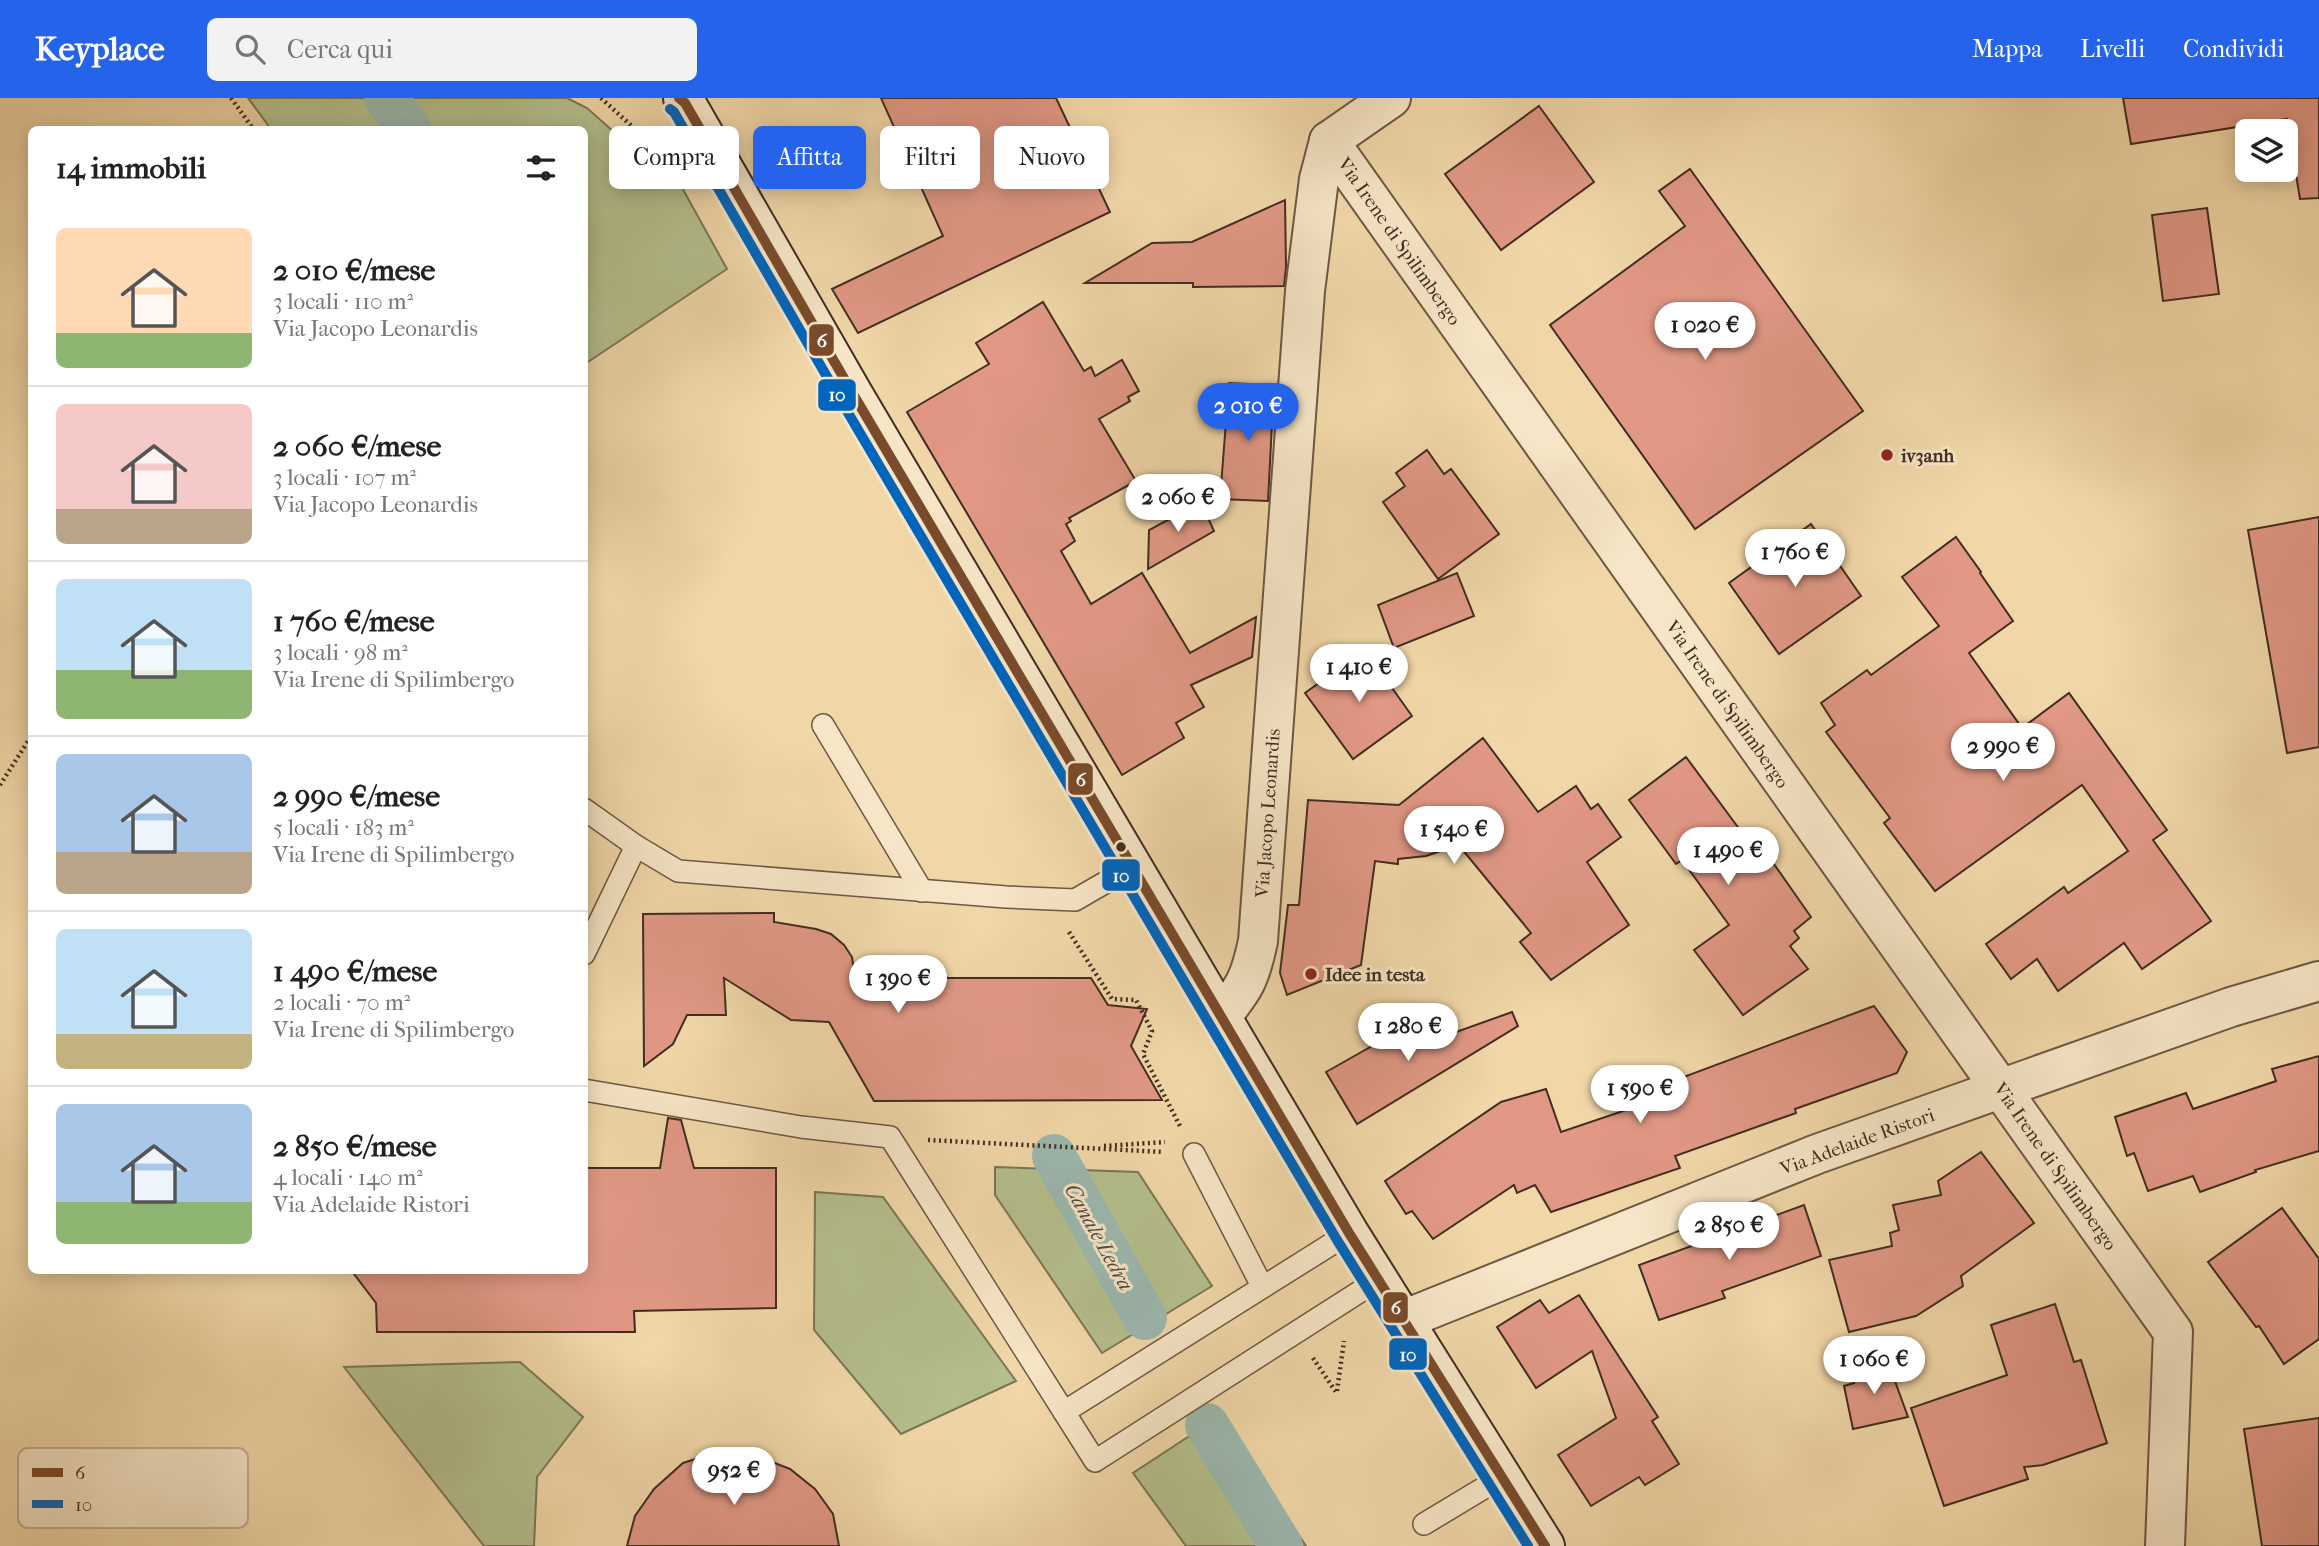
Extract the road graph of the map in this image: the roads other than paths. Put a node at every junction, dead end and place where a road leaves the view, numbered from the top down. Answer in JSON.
{"nodes":[{"id":1,"x":1391,"y":98,"type":"edge"},
{"id":2,"x":682,"y":100,"type":"edge"},
{"id":3,"x":1329,"y":141,"type":"junction"},
{"id":4,"x":823,"y":726,"type":"dead end"},
{"id":5,"x":588,"y":812,"type":"edge"},
{"id":6,"x":636,"y":846,"type":"junction"},
{"id":7,"x":1132,"y":867,"type":"junction"},
{"id":8,"x":922,"y":891,"type":"junction"},
{"id":9,"x":588,"y":946,"type":"edge"},
{"id":10,"x":2319,"y":981,"type":"edge"},
{"id":11,"x":1221,"y":1017,"type":"junction"},
{"id":12,"x":2002,"y":1089,"type":"junction"},
{"id":13,"x":588,"y":1091,"type":"edge"},
{"id":14,"x":1190,"y":1147,"type":"road end"},
{"id":15,"x":1349,"y":1233,"type":"junction"},
{"id":16,"x":1378,"y":1280,"type":"junction"},
{"id":17,"x":1262,"y":1286,"type":"junction"},
{"id":18,"x":1403,"y":1320,"type":"junction"},
{"id":19,"x":1064,"y":1412,"type":"junction"},
{"id":20,"x":1502,"y":1477,"type":"junction"},
{"id":21,"x":1424,"y":1524,"type":"dead end"},
{"id":22,"x":1545,"y":1546,"type":"edge"},
{"id":23,"x":2165,"y":1546,"type":"edge"}],
"edges":[{"from":1,"to":3,"type":"street"},
{"from":2,"to":7,"type":"street"},
{"from":3,"to":11,"type":"street","name":"Via Jacopo Leonardis"},
{"from":3,"to":12,"type":"street","name":"Via Irene di Spilimbergo"},
{"from":4,"to":8,"type":"lane"},
{"from":5,"to":6,"type":"lane"},
{"from":6,"to":8,"type":"lane"},
{"from":6,"to":9,"type":"lane"},
{"from":7,"to":8,"type":"lane"},
{"from":7,"to":11,"type":"street"},
{"from":10,"to":12,"type":"street","name":"Via Adelaide Ristori"},
{"from":11,"to":15,"type":"street"},
{"from":12,"to":18,"type":"street","name":"Via Adelaide Ristori"},
{"from":12,"to":23,"type":"street","name":"Via Irene di Spilimbergo"},
{"from":13,"to":19,"type":"lane"},
{"from":14,"to":17,"type":"lane"},
{"from":15,"to":16,"type":"street"},
{"from":15,"to":17,"type":"lane"},
{"from":16,"to":18,"type":"street"},
{"from":16,"to":19,"type":"lane"},
{"from":17,"to":19,"type":"lane"},
{"from":18,"to":20,"type":"street"},
{"from":20,"to":21,"type":"lane"},
{"from":20,"to":22,"type":"street"}]}
